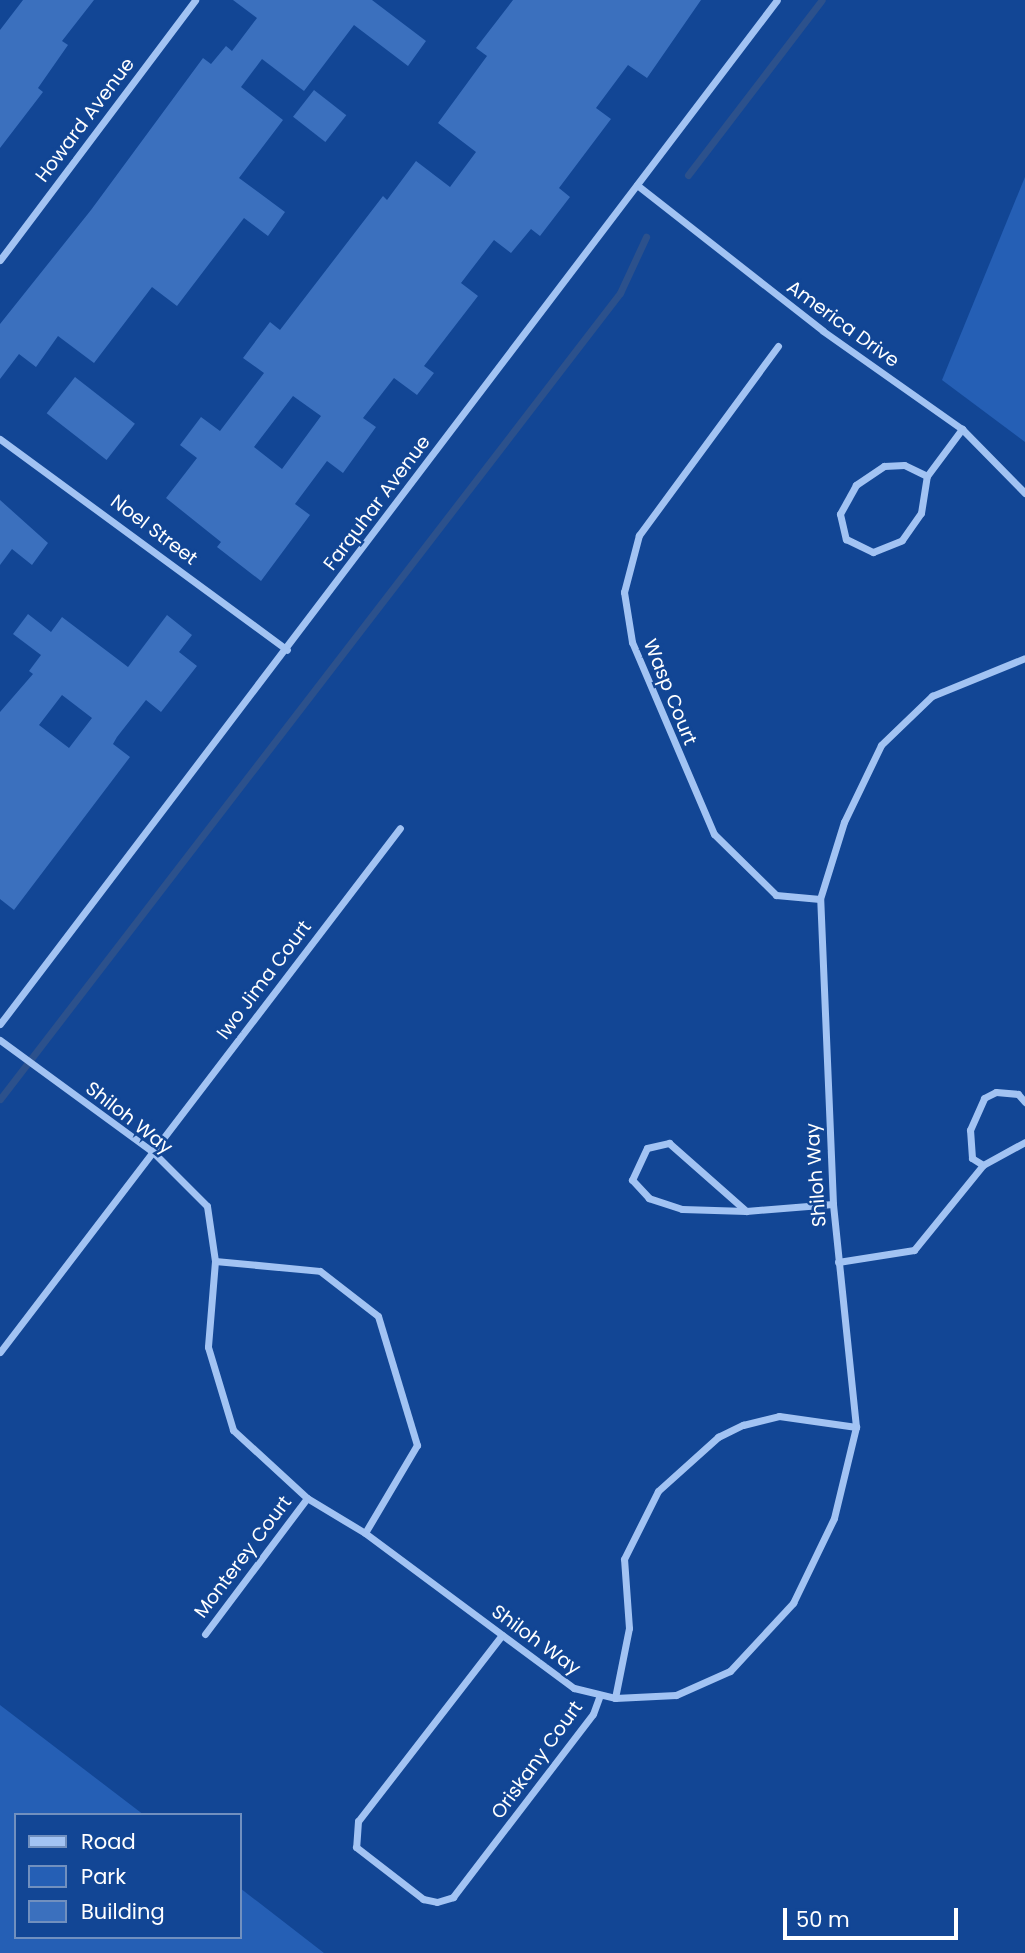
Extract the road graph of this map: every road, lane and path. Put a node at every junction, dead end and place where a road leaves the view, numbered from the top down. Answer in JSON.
{"nodes":[{"id":1,"x":195,"y":0,"type":"edge"},
{"id":2,"x":777,"y":0,"type":"edge"},
{"id":3,"x":637,"y":185,"type":"junction"},
{"id":4,"x":0,"y":260,"type":"edge"},
{"id":5,"x":778,"y":346,"type":"dead end"},
{"id":6,"x":962,"y":429,"type":"junction"},
{"id":7,"x":0,"y":439,"type":"edge"},
{"id":8,"x":927,"y":476,"type":"junction"},
{"id":9,"x":1025,"y":492,"type":"edge"},
{"id":10,"x":286,"y":650,"type":"junction"},
{"id":11,"x":1025,"y":659,"type":"edge"},
{"id":12,"x":400,"y":828,"type":"dead end"},
{"id":13,"x":820,"y":899,"type":"junction"},
{"id":14,"x":0,"y":1024,"type":"edge"},
{"id":15,"x":0,"y":1040,"type":"edge"},
{"id":16,"x":1025,"y":1102,"type":"edge"},
{"id":17,"x":1025,"y":1142,"type":"edge"},
{"id":18,"x":153,"y":1152,"type":"junction"},
{"id":19,"x":983,"y":1166,"type":"junction"},
{"id":20,"x":833,"y":1204,"type":"junction"},
{"id":21,"x":746,"y":1211,"type":"junction"},
{"id":22,"x":215,"y":1261,"type":"junction"},
{"id":23,"x":838,"y":1262,"type":"junction"},
{"id":24,"x":0,"y":1352,"type":"edge"},
{"id":25,"x":856,"y":1427,"type":"junction"},
{"id":26,"x":307,"y":1498,"type":"junction"},
{"id":27,"x":365,"y":1533,"type":"junction"},
{"id":28,"x":205,"y":1634,"type":"dead end"},
{"id":29,"x":502,"y":1634,"type":"junction"},
{"id":30,"x":600,"y":1695,"type":"junction"},
{"id":31,"x":615,"y":1698,"type":"junction"}],
"edges":[{"from":1,"to":4,"type":"street","name":"Howard Avenue"},
{"from":2,"to":3,"type":"street","name":"Farquhar Avenue"},
{"from":3,"to":6,"type":"street","name":"America Drive"},
{"from":3,"to":10,"type":"street","name":"Farquhar Avenue"},
{"from":5,"to":13,"type":"street","name":"Wasp Court"},
{"from":6,"to":8,"type":"street"},
{"from":6,"to":9,"type":"street","name":"America Drive"},
{"from":7,"to":10,"type":"street","name":"Noel Street"},
{"from":8,"to":8,"type":"street"},
{"from":10,"to":14,"type":"street","name":"Farquhar Avenue"},
{"from":11,"to":13,"type":"street","name":"Shiloh Way"},
{"from":12,"to":18,"type":"street","name":"Iwo Jima Court"},
{"from":13,"to":20,"type":"street","name":"Shiloh Way"},
{"from":15,"to":18,"type":"street","name":"Shiloh Way"},
{"from":16,"to":19,"type":"street"},
{"from":17,"to":19,"type":"street"},
{"from":18,"to":22,"type":"street","name":"Shiloh Way"},
{"from":18,"to":24,"type":"street","name":"Iwo Jima Court"},
{"from":19,"to":23,"type":"street"},
{"from":20,"to":21,"type":"street"},
{"from":20,"to":23,"type":"street","name":"Shiloh Way"},
{"from":21,"to":21,"type":"street"},
{"from":22,"to":26,"type":"street","name":"Shiloh Way"},
{"from":22,"to":27,"type":"street"},
{"from":23,"to":25,"type":"street","name":"Shiloh Way"},
{"from":25,"to":31,"type":"street","name":"Shiloh Way"},
{"from":25,"to":31,"type":"street"},
{"from":26,"to":27,"type":"street","name":"Shiloh Way"},
{"from":26,"to":28,"type":"street","name":"Monterey Court"},
{"from":27,"to":29,"type":"street","name":"Shiloh Way"},
{"from":29,"to":30,"type":"street","name":"Shiloh Way"},
{"from":29,"to":30,"type":"street","name":"Oriskany Court"},
{"from":30,"to":31,"type":"street","name":"Shiloh Way"}]}
